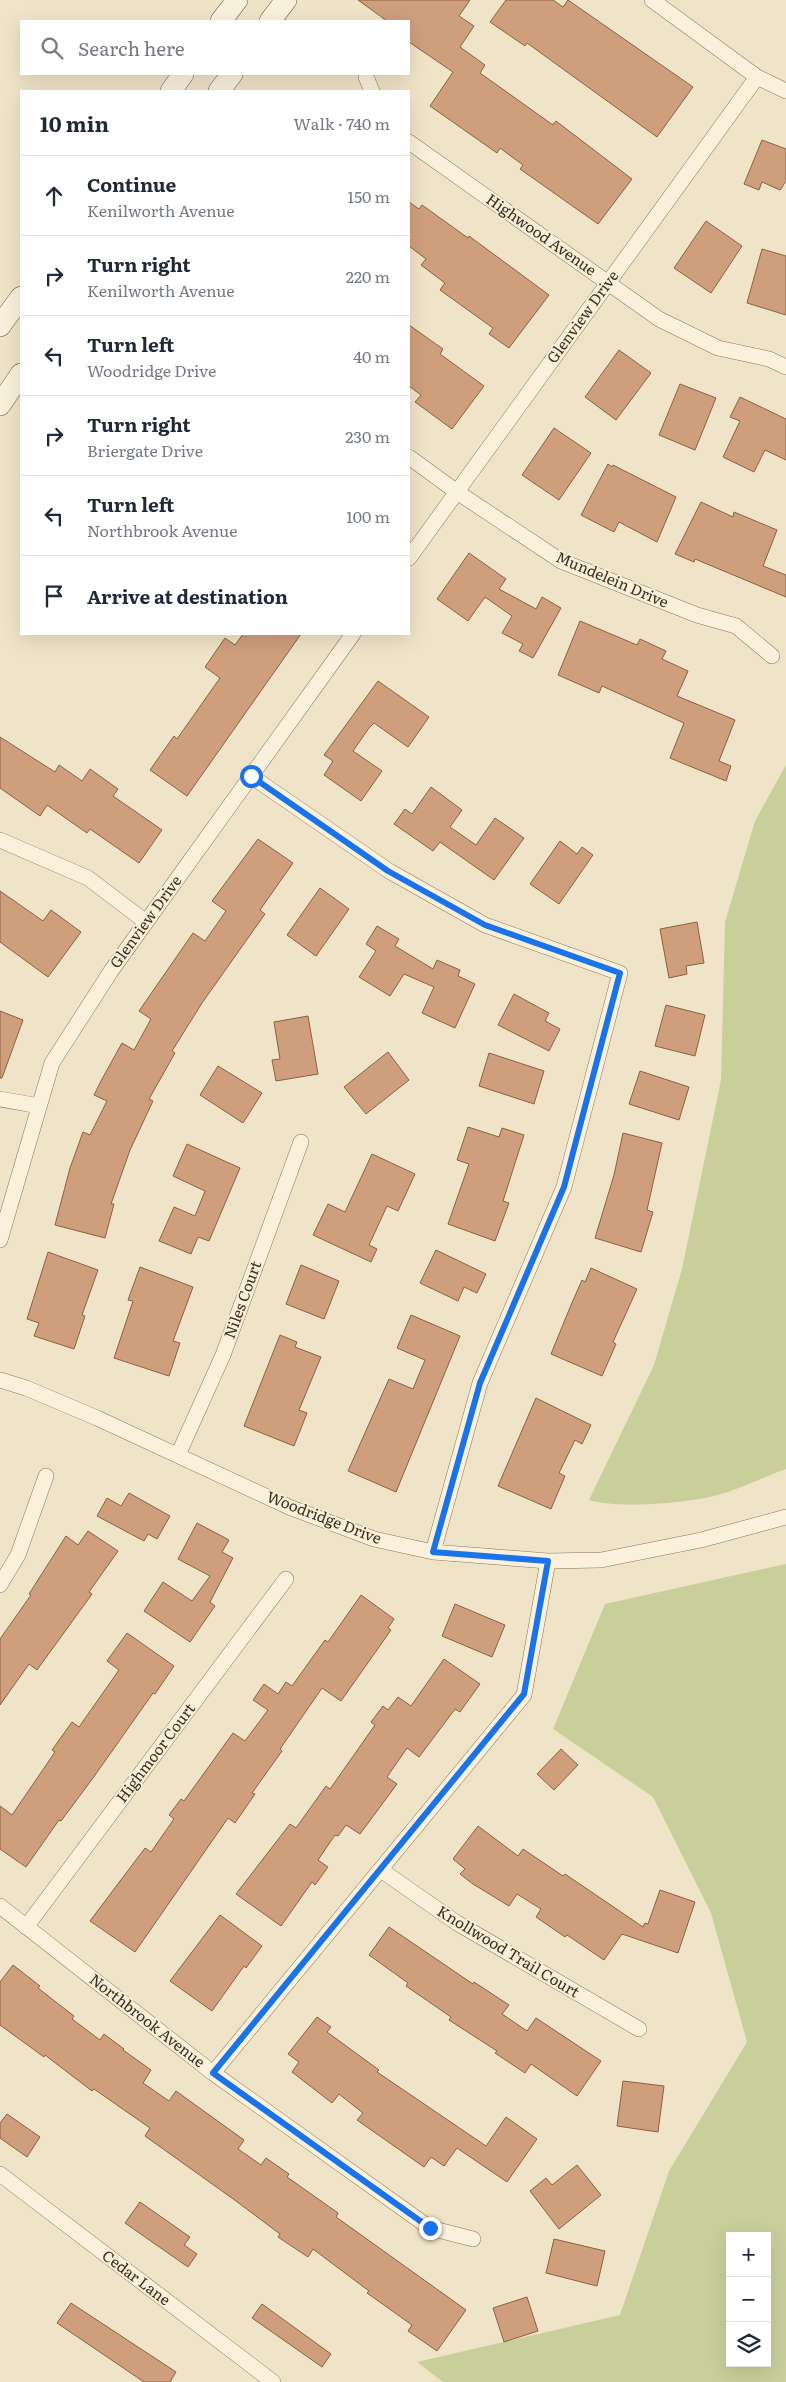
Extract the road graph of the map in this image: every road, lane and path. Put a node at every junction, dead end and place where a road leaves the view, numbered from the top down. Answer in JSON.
{"nodes":[{"id":1,"x":237,"y":0,"type":"edge"},
{"id":2,"x":286,"y":0,"type":"edge"},
{"id":3,"x":652,"y":0,"type":"edge"},
{"id":4,"x":222,"y":20,"type":"edge"},
{"id":5,"x":271,"y":20,"type":"edge"},
{"id":6,"x":182,"y":75,"type":"edge"},
{"id":7,"x":231,"y":75,"type":"edge"},
{"id":8,"x":757,"y":77,"type":"junction"},
{"id":9,"x":172,"y":90,"type":"edge"},
{"id":10,"x":220,"y":90,"type":"edge"},
{"id":11,"x":786,"y":91,"type":"edge"},
{"id":12,"x":410,"y":143,"type":"edge"},
{"id":13,"x":608,"y":283,"type":"junction"},
{"id":14,"x":20,"y":298,"type":"edge"},
{"id":15,"x":0,"y":326,"type":"edge"},
{"id":16,"x":786,"y":367,"type":"edge"},
{"id":17,"x":20,"y":375,"type":"edge"},
{"id":18,"x":0,"y":405,"type":"edge"},
{"id":19,"x":410,"y":458,"type":"edge"},
{"id":20,"x":457,"y":492,"type":"junction"},
{"id":21,"x":410,"y":557,"type":"edge"},
{"id":22,"x":352,"y":635,"type":"edge"},
{"id":23,"x":772,"y":656,"type":"dead end"},
{"id":24,"x":251,"y":776,"type":"junction"},
{"id":25,"x":0,"y":840,"type":"edge"},
{"id":26,"x":146,"y":922,"type":"junction"},
{"id":27,"x":0,"y":1099,"type":"edge"},
{"id":28,"x":39,"y":1106,"type":"junction"},
{"id":29,"x":301,"y":1142,"type":"dead end"},
{"id":30,"x":0,"y":1240,"type":"edge"},
{"id":31,"x":0,"y":1380,"type":"edge"},
{"id":32,"x":178,"y":1455,"type":"junction"},
{"id":33,"x":46,"y":1476,"type":"dead end"},
{"id":34,"x":786,"y":1518,"type":"edge"},
{"id":35,"x":433,"y":1552,"type":"junction"},
{"id":36,"x":548,"y":1561,"type":"junction"},
{"id":37,"x":286,"y":1579,"type":"dead end"},
{"id":38,"x":0,"y":1584,"type":"edge"},
{"id":39,"x":381,"y":1870,"type":"junction"},
{"id":40,"x":0,"y":1906,"type":"edge"},
{"id":41,"x":26,"y":1927,"type":"junction"},
{"id":42,"x":639,"y":2029,"type":"dead end"},
{"id":43,"x":213,"y":2073,"type":"junction"},
{"id":44,"x":0,"y":2174,"type":"edge"},
{"id":45,"x":473,"y":2238,"type":"dead end"},
{"id":46,"x":273,"y":2382,"type":"edge"}],
"edges":[{"from":1,"to":4,"type":"main road"},
{"from":2,"to":5,"type":"main road"},
{"from":3,"to":8,"type":"street"},
{"from":6,"to":9,"type":"main road"},
{"from":7,"to":10,"type":"main road"},
{"from":8,"to":11,"type":"street"},
{"from":8,"to":13,"type":"street","name":"Glenview Drive"},
{"from":12,"to":13,"type":"street","name":"Highwood Avenue"},
{"from":13,"to":16,"type":"street","name":"Highwood Avenue"},
{"from":13,"to":20,"type":"street","name":"Glenview Drive"},
{"from":14,"to":15,"type":"main road"},
{"from":17,"to":18,"type":"main road"},
{"from":19,"to":20,"type":"street","name":"Mundelein Drive"},
{"from":20,"to":21,"type":"street","name":"Glenview Drive"},
{"from":20,"to":23,"type":"street","name":"Mundelein Drive"},
{"from":22,"to":24,"type":"street","name":"Glenview Drive"},
{"from":24,"to":26,"type":"street","name":"Glenview Drive"},
{"from":24,"to":35,"type":"street"},
{"from":25,"to":26,"type":"street"},
{"from":26,"to":28,"type":"street","name":"Glenview Drive"},
{"from":27,"to":28,"type":"street"},
{"from":28,"to":30,"type":"street","name":"Glenview Drive"},
{"from":29,"to":32,"type":"street","name":"Niles Court"},
{"from":31,"to":32,"type":"street","name":"Woodridge Drive"},
{"from":32,"to":35,"type":"street","name":"Woodridge Drive"},
{"from":33,"to":38,"type":"street"},
{"from":34,"to":36,"type":"street","name":"Woodridge Drive"},
{"from":35,"to":36,"type":"street","name":"Woodridge Drive"},
{"from":36,"to":39,"type":"street"},
{"from":37,"to":41,"type":"street","name":"Highmoor Court"},
{"from":39,"to":42,"type":"street","name":"Knollwood Trail Court"},
{"from":39,"to":43,"type":"street"},
{"from":40,"to":41,"type":"street","name":"Northbrook Avenue"},
{"from":41,"to":43,"type":"street","name":"Northbrook Avenue"},
{"from":43,"to":45,"type":"street","name":"Northbrook Avenue"},
{"from":44,"to":46,"type":"street","name":"Cedar Lane"}]}
